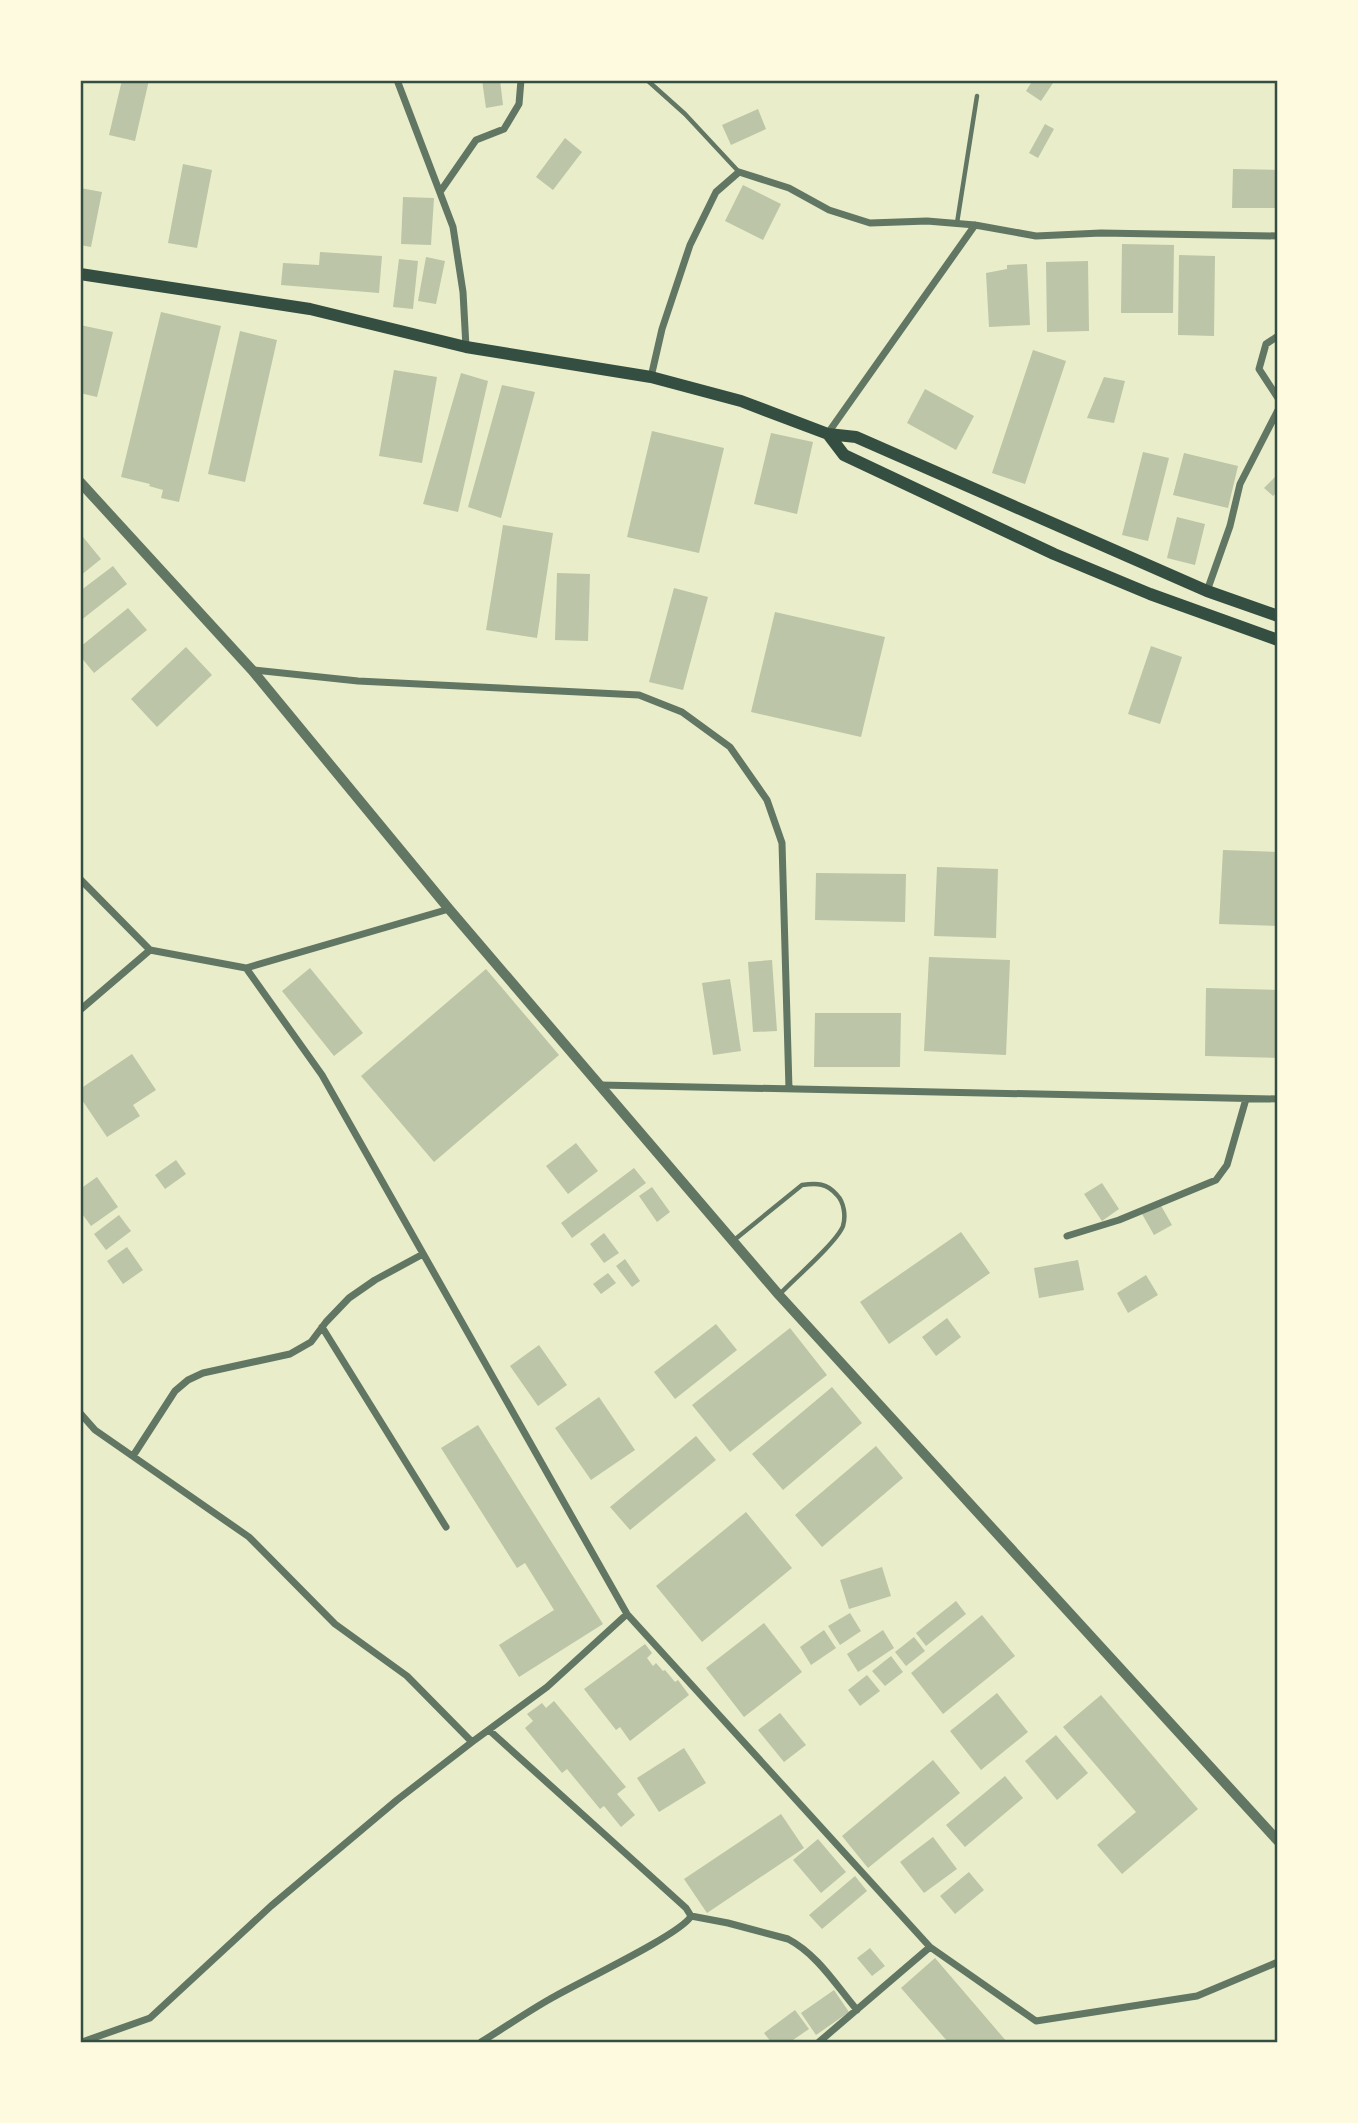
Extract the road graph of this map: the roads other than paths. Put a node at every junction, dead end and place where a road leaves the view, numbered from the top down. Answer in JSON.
{"nodes":[{"id":1,"x":397,"y":80,"type":"edge"},
{"id":2,"x":522,"y":80,"type":"edge"},
{"id":3,"x":647,"y":80,"type":"edge"},
{"id":4,"x":977,"y":96,"type":"dead end"},
{"id":5,"x":739,"y":172,"type":"junction"},
{"id":6,"x":440,"y":192,"type":"junction"},
{"id":7,"x":957,"y":224,"type":"junction"},
{"id":8,"x":975,"y":225,"type":"junction"},
{"id":9,"x":1278,"y":236,"type":"edge"},
{"id":10,"x":80,"y":274,"type":"edge"},
{"id":11,"x":1278,"y":336,"type":"edge"},
{"id":12,"x":466,"y":347,"type":"junction"},
{"id":13,"x":651,"y":377,"type":"junction"},
{"id":14,"x":1278,"y":398,"type":"edge"},
{"id":15,"x":1278,"y":410,"type":"edge"},
{"id":16,"x":828,"y":434,"type":"junction"},
{"id":17,"x":80,"y":482,"type":"edge"},
{"id":18,"x":1207,"y":591,"type":"junction"},
{"id":19,"x":1278,"y":616,"type":"edge"},
{"id":20,"x":1278,"y":640,"type":"edge"},
{"id":21,"x":252,"y":670,"type":"junction"},
{"id":22,"x":80,"y":879,"type":"edge"},
{"id":23,"x":449,"y":909,"type":"junction"},
{"id":24,"x":150,"y":950,"type":"junction"},
{"id":25,"x":246,"y":968,"type":"junction"},
{"id":26,"x":80,"y":1010,"type":"edge"},
{"id":27,"x":600,"y":1086,"type":"junction"},
{"id":28,"x":789,"y":1089,"type":"junction"},
{"id":29,"x":1246,"y":1099,"type":"junction"},
{"id":30,"x":1278,"y":1099,"type":"edge"},
{"id":31,"x":1067,"y":1236,"type":"dead end"},
{"id":32,"x":733,"y":1242,"type":"junction"},
{"id":33,"x":423,"y":1254,"type":"junction"},
{"id":34,"x":779,"y":1295,"type":"junction"},
{"id":35,"x":322,"y":1326,"type":"junction"},
{"id":36,"x":80,"y":1413,"type":"edge"},
{"id":37,"x":133,"y":1456,"type":"junction"},
{"id":38,"x":446,"y":1527,"type":"dead end"},
{"id":39,"x":627,"y":1614,"type":"junction"},
{"id":40,"x":489,"y":1730,"type":"junction"},
{"id":41,"x":472,"y":1742,"type":"junction"},
{"id":42,"x":1278,"y":1841,"type":"edge"},
{"id":43,"x":691,"y":1916,"type":"junction"},
{"id":44,"x":930,"y":1947,"type":"junction"},
{"id":45,"x":1278,"y":1962,"type":"edge"},
{"id":46,"x":857,"y":2010,"type":"junction"},
{"id":47,"x":82,"y":2042,"type":"edge"},
{"id":48,"x":481,"y":2042,"type":"edge"},
{"id":49,"x":819,"y":2042,"type":"edge"}],
"edges":[{"from":1,"to":6,"type":"street"},
{"from":2,"to":6,"type":"street"},
{"from":3,"to":5,"type":"lane"},
{"from":4,"to":7,"type":"lane"},
{"from":5,"to":7,"type":"street"},
{"from":5,"to":13,"type":"street"},
{"from":6,"to":12,"type":"street"},
{"from":7,"to":8,"type":"street"},
{"from":8,"to":9,"type":"street"},
{"from":8,"to":16,"type":"street"},
{"from":10,"to":12,"type":"main road"},
{"from":11,"to":14,"type":"street"},
{"from":12,"to":13,"type":"main road"},
{"from":13,"to":16,"type":"main road"},
{"from":15,"to":18,"type":"street"},
{"from":16,"to":18,"type":"main road"},
{"from":16,"to":20,"type":"main road"},
{"from":17,"to":21,"type":"street"},
{"from":18,"to":19,"type":"main road"},
{"from":21,"to":23,"type":"street"},
{"from":21,"to":28,"type":"street"},
{"from":22,"to":24,"type":"street"},
{"from":23,"to":25,"type":"street"},
{"from":23,"to":27,"type":"street"},
{"from":24,"to":25,"type":"street"},
{"from":24,"to":26,"type":"street"},
{"from":25,"to":33,"type":"street"},
{"from":27,"to":28,"type":"street"},
{"from":27,"to":32,"type":"street"},
{"from":28,"to":29,"type":"street"},
{"from":29,"to":30,"type":"street"},
{"from":29,"to":31,"type":"street"},
{"from":32,"to":34,"type":"street"},
{"from":32,"to":34,"type":"lane"},
{"from":33,"to":35,"type":"street"},
{"from":33,"to":39,"type":"street"},
{"from":34,"to":42,"type":"street"},
{"from":35,"to":37,"type":"street"},
{"from":35,"to":38,"type":"street"},
{"from":36,"to":37,"type":"street"},
{"from":37,"to":41,"type":"street"},
{"from":39,"to":40,"type":"street"},
{"from":39,"to":44,"type":"street"},
{"from":40,"to":41,"type":"street"},
{"from":40,"to":43,"type":"street"},
{"from":41,"to":47,"type":"street"},
{"from":43,"to":46,"type":"street"},
{"from":43,"to":48,"type":"street"},
{"from":44,"to":45,"type":"street"},
{"from":44,"to":46,"type":"street"},
{"from":46,"to":49,"type":"street"}]}
